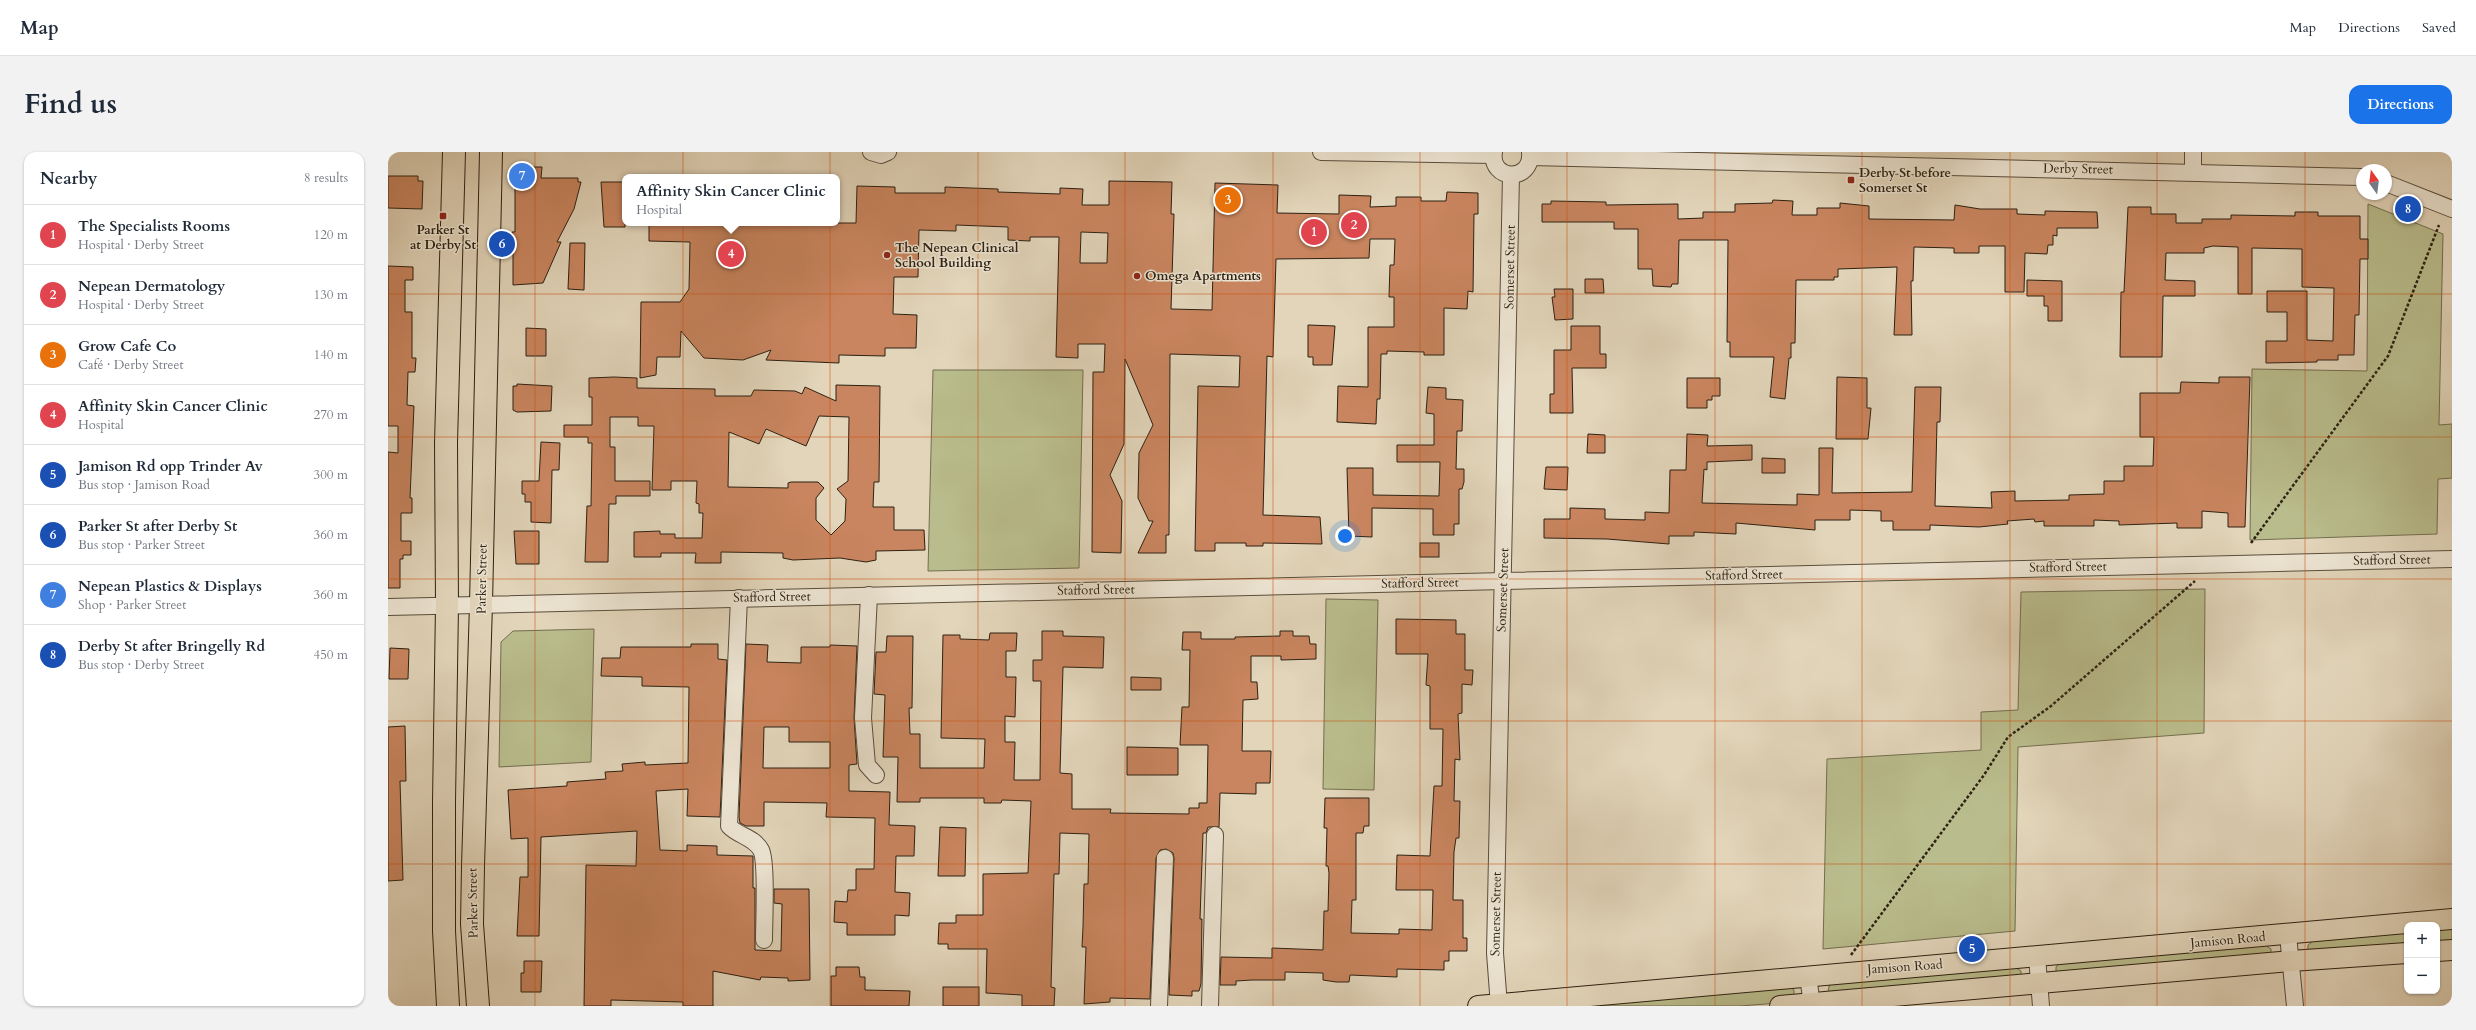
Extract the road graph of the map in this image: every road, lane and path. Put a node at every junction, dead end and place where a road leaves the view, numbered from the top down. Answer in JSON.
{"nodes":[{"id":1,"x":454,"y":152,"type":"edge"},
{"id":2,"x":491,"y":152,"type":"edge"},
{"id":3,"x":871,"y":152,"type":"edge"},
{"id":4,"x":888,"y":152,"type":"edge"},
{"id":5,"x":1321,"y":152,"type":"edge"},
{"id":6,"x":2193,"y":152,"type":"edge"},
{"id":7,"x":1493,"y":154,"type":"edge"},
{"id":8,"x":1531,"y":155,"type":"edge"},
{"id":9,"x":2193,"y":172,"type":"junction"},
{"id":10,"x":1512,"y":175,"type":"junction"},
{"id":11,"x":2356,"y":178,"type":"edge"},
{"id":12,"x":2392,"y":185,"type":"edge"},
{"id":13,"x":2452,"y":209,"type":"edge"},
{"id":14,"x":2439,"y":225,"type":"dead end"},
{"id":15,"x":2251,"y":543,"type":"dead end"},
{"id":16,"x":2452,"y":559,"type":"edge"},
{"id":17,"x":1503,"y":581,"type":"junction"},
{"id":18,"x":2195,"y":581,"type":"dead end"},
{"id":19,"x":868,"y":595,"type":"junction"},
{"id":20,"x":739,"y":598,"type":"junction"},
{"id":21,"x":481,"y":604,"type":"junction"},
{"id":22,"x":447,"y":605,"type":"junction"},
{"id":23,"x":388,"y":607,"type":"edge"},
{"id":24,"x":876,"y":775,"type":"dead end"},
{"id":25,"x":1214,"y":835,"type":"dead end"},
{"id":26,"x":1165,"y":858,"type":"dead end"},
{"id":27,"x":2452,"y":919,"type":"edge"},
{"id":28,"x":2288,"y":935,"type":"junction"},
{"id":29,"x":764,"y":940,"type":"dead end"},
{"id":30,"x":2452,"y":950,"type":"edge"},
{"id":31,"x":2440,"y":951,"type":"edge"},
{"id":32,"x":2404,"y":953,"type":"edge"},
{"id":33,"x":2036,"y":957,"type":"junction"},
{"id":34,"x":2291,"y":961,"type":"junction"},
{"id":35,"x":1850,"y":971,"type":"junction"},
{"id":36,"x":1808,"y":975,"type":"junction"},
{"id":37,"x":2038,"y":984,"type":"junction"},
{"id":38,"x":1499,"y":1005,"type":"edge"},
{"id":39,"x":1811,"y":1005,"type":"edge"},
{"id":40,"x":448,"y":1006,"type":"edge"},
{"id":41,"x":478,"y":1006,"type":"edge"},
{"id":42,"x":1159,"y":1006,"type":"edge"},
{"id":43,"x":1210,"y":1006,"type":"edge"},
{"id":44,"x":1478,"y":1006,"type":"edge"},
{"id":45,"x":1780,"y":1006,"type":"edge"},
{"id":46,"x":2041,"y":1006,"type":"edge"},
{"id":47,"x":2295,"y":1006,"type":"edge"}],
"edges":[{"from":1,"to":22,"type":"highway"},
{"from":2,"to":21,"type":"highway","name":"Parker Street"},
{"from":3,"to":4,"type":"street"},
{"from":5,"to":7,"type":"street"},
{"from":6,"to":9,"type":"street"},
{"from":7,"to":10,"type":"street"},
{"from":8,"to":9,"type":"street","name":"Derby Street"},
{"from":8,"to":10,"type":"street"},
{"from":9,"to":11,"type":"street","name":"Derby Street"},
{"from":10,"to":17,"type":"street","name":"Somerset Street"},
{"from":12,"to":13,"type":"street"},
{"from":14,"to":15,"type":"path"},
{"from":16,"to":17,"type":"street","name":"Stafford Street"},
{"from":17,"to":19,"type":"street","name":"Stafford Street"},
{"from":17,"to":38,"type":"street","name":"Somerset Street"},
{"from":18,"to":35,"type":"path"},
{"from":19,"to":20,"type":"street","name":"Stafford Street"},
{"from":19,"to":24,"type":"street"},
{"from":20,"to":21,"type":"street","name":"Stafford Street"},
{"from":20,"to":29,"type":"street"},
{"from":21,"to":22,"type":"street","name":"Stafford Street"},
{"from":21,"to":41,"type":"highway","name":"Parker Street"},
{"from":22,"to":23,"type":"street","name":"Stafford Street"},
{"from":22,"to":40,"type":"highway"},
{"from":25,"to":43,"type":"street"},
{"from":26,"to":42,"type":"street"},
{"from":27,"to":28,"type":"main road","name":"Jamison Road"},
{"from":28,"to":33,"type":"main road","name":"Jamison Road"},
{"from":28,"to":34,"type":"street"},
{"from":30,"to":31,"type":"main road"},
{"from":32,"to":34,"type":"main road","name":"Jamison Road"},
{"from":33,"to":35,"type":"main road","name":"Jamison Road"},
{"from":33,"to":37,"type":"street"},
{"from":34,"to":37,"type":"main road","name":"Jamison Road"},
{"from":34,"to":47,"type":"street"},
{"from":35,"to":36,"type":"main road","name":"Jamison Road"},
{"from":36,"to":38,"type":"main road","name":"Jamison Road"},
{"from":36,"to":39,"type":"street"},
{"from":37,"to":39,"type":"main road","name":"Jamison Road"},
{"from":37,"to":46,"type":"street"},
{"from":38,"to":44,"type":"main road","name":"Jamison Road"},
{"from":39,"to":45,"type":"main road","name":"Jamison Road"}]}
